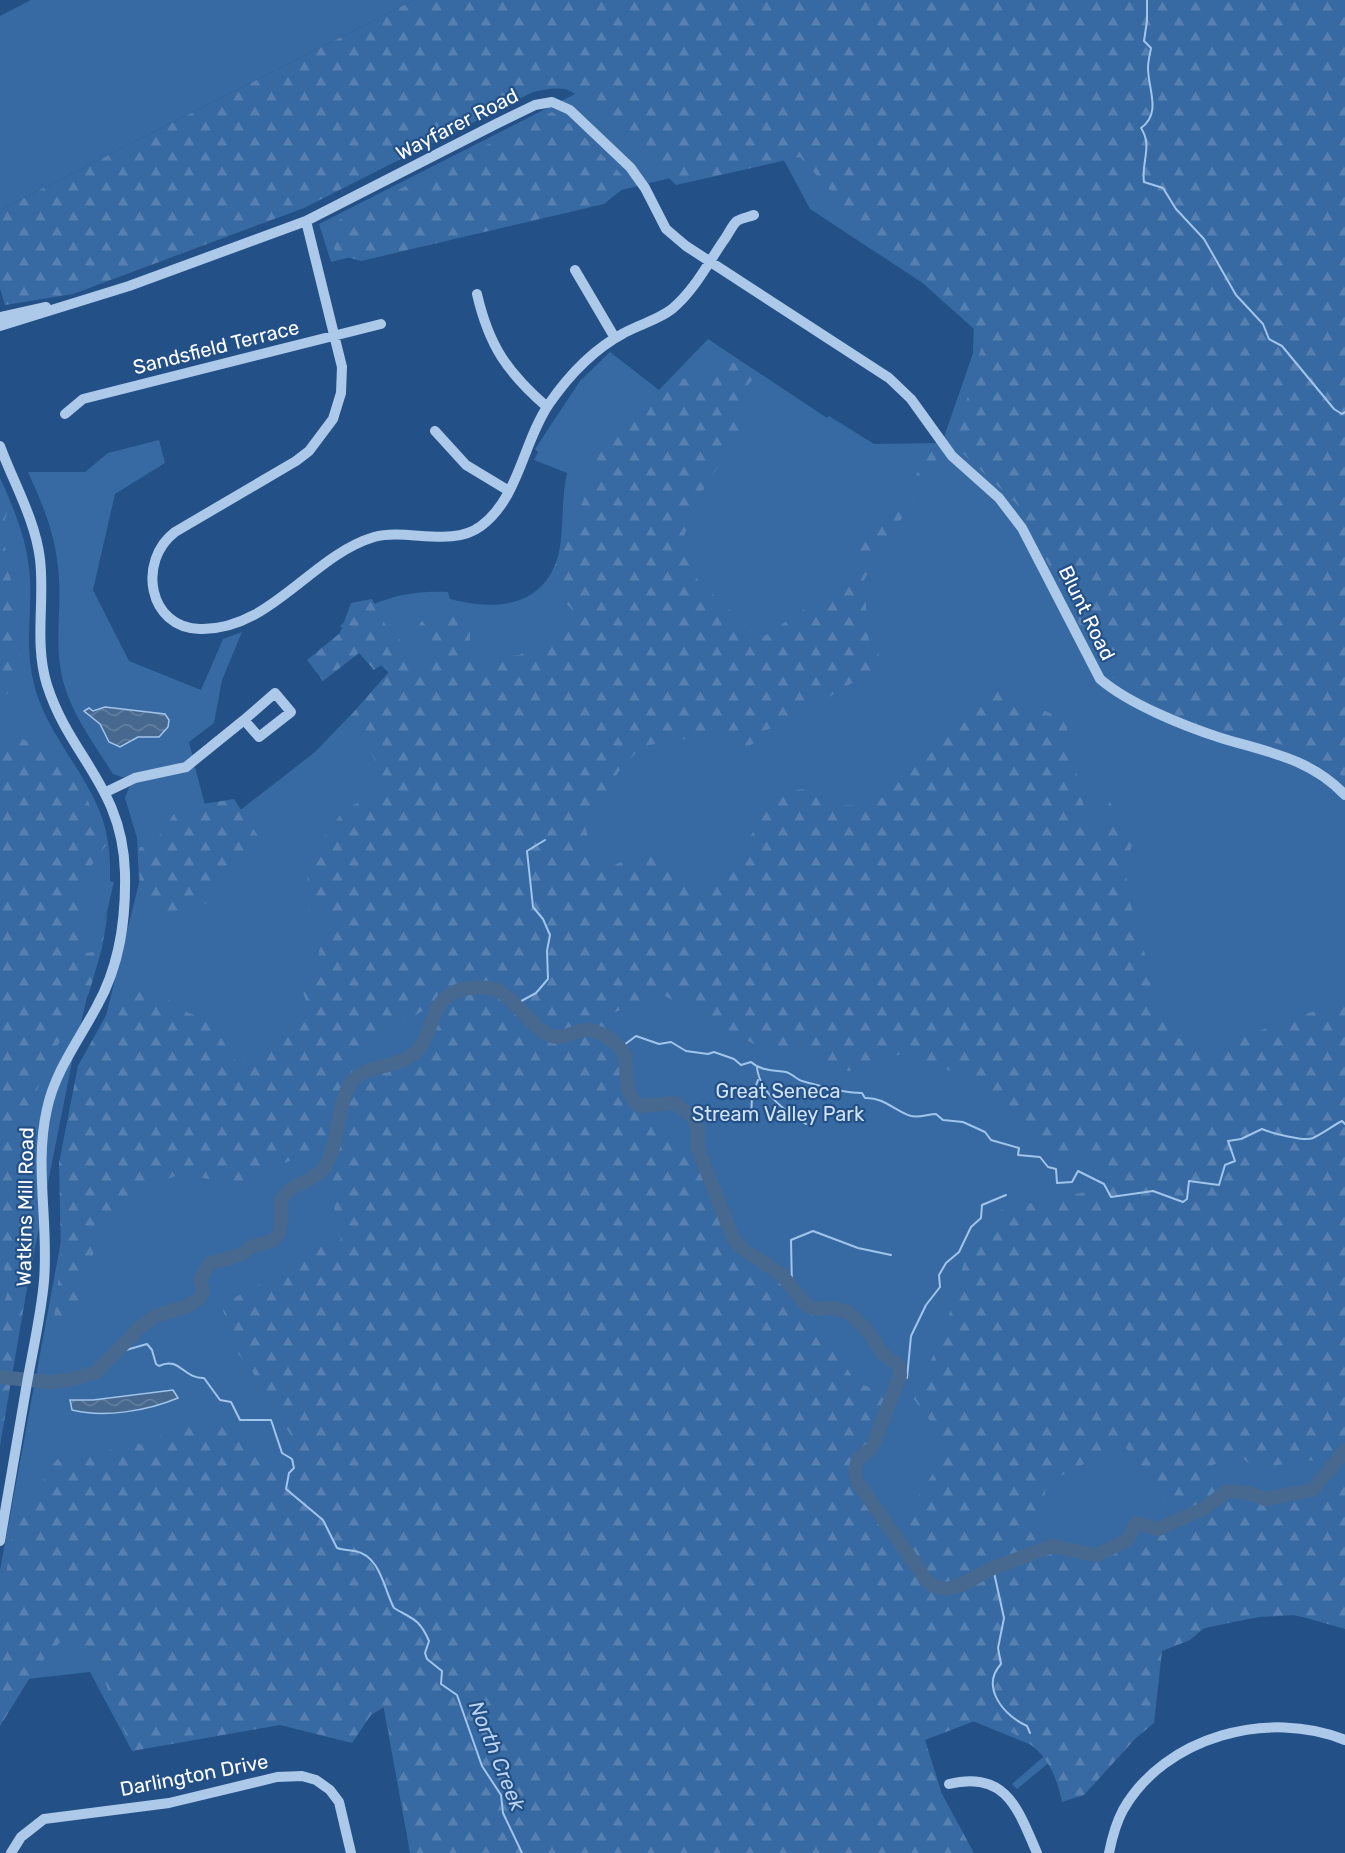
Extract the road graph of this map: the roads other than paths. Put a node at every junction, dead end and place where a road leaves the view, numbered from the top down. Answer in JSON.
{"nodes":[{"id":1,"x":754,"y":216,"type":"dead end"},
{"id":2,"x":306,"y":221,"type":"junction"},
{"id":3,"x":709,"y":262,"type":"junction"},
{"id":4,"x":575,"y":270,"type":"dead end"},
{"id":5,"x":477,"y":294,"type":"dead end"},
{"id":6,"x":64,"y":304,"type":"junction"},
{"id":7,"x":3,"y":314,"type":"edge"},
{"id":8,"x":381,"y":324,"type":"dead end"},
{"id":9,"x":0,"y":326,"type":"edge"},
{"id":10,"x":336,"y":335,"type":"junction"},
{"id":11,"x":615,"y":338,"type":"junction"},
{"id":12,"x":862,"y":361,"type":"joint"},
{"id":13,"x":547,"y":407,"type":"junction"},
{"id":14,"x":65,"y":414,"type":"dead end"},
{"id":15,"x":435,"y":430,"type":"dead end"},
{"id":16,"x":0,"y":446,"type":"edge"},
{"id":17,"x":509,"y":491,"type":"junction"},
{"id":18,"x":244,"y":720,"type":"dead end"},
{"id":19,"x":106,"y":792,"type":"junction"},
{"id":20,"x":1345,"y":795,"type":"edge"},
{"id":21,"x":0,"y":1541,"type":"edge"},
{"id":22,"x":1345,"y":1740,"type":"edge"},
{"id":23,"x":949,"y":1784,"type":"dead end"},
{"id":24,"x":11,"y":1853,"type":"edge"},
{"id":25,"x":351,"y":1853,"type":"edge"},
{"id":26,"x":1037,"y":1853,"type":"edge"},
{"id":27,"x":1109,"y":1853,"type":"edge"}],
"edges":[{"from":1,"to":3,"type":"street"},
{"from":2,"to":3,"type":"street","name":"Wayfarer Road"},
{"from":2,"to":6,"type":"street","name":"Wayfarer Road"},
{"from":2,"to":10,"type":"street"},
{"from":3,"to":11,"type":"street"},
{"from":3,"to":12,"type":"street","name":"Wayfarer Road"},
{"from":4,"to":11,"type":"street"},
{"from":5,"to":13,"type":"street"},
{"from":6,"to":7,"type":"street","name":"Wayfarer Road"},
{"from":6,"to":9,"type":"street","name":"Wayfarer Road"},
{"from":8,"to":10,"type":"street","name":"Sandsfield Terrace"},
{"from":10,"to":14,"type":"street","name":"Sandsfield Terrace"},
{"from":10,"to":17,"type":"street"},
{"from":11,"to":13,"type":"street"},
{"from":12,"to":20,"type":"street","name":"Blunt Road"},
{"from":13,"to":17,"type":"street"},
{"from":15,"to":17,"type":"street"},
{"from":16,"to":19,"type":"street","name":"Watkins Mill Road"},
{"from":18,"to":19,"type":"street"},
{"from":19,"to":21,"type":"street","name":"Watkins Mill Road"},
{"from":22,"to":27,"type":"street"},
{"from":23,"to":26,"type":"street"},
{"from":24,"to":25,"type":"street","name":"Darlington Drive"}]}
